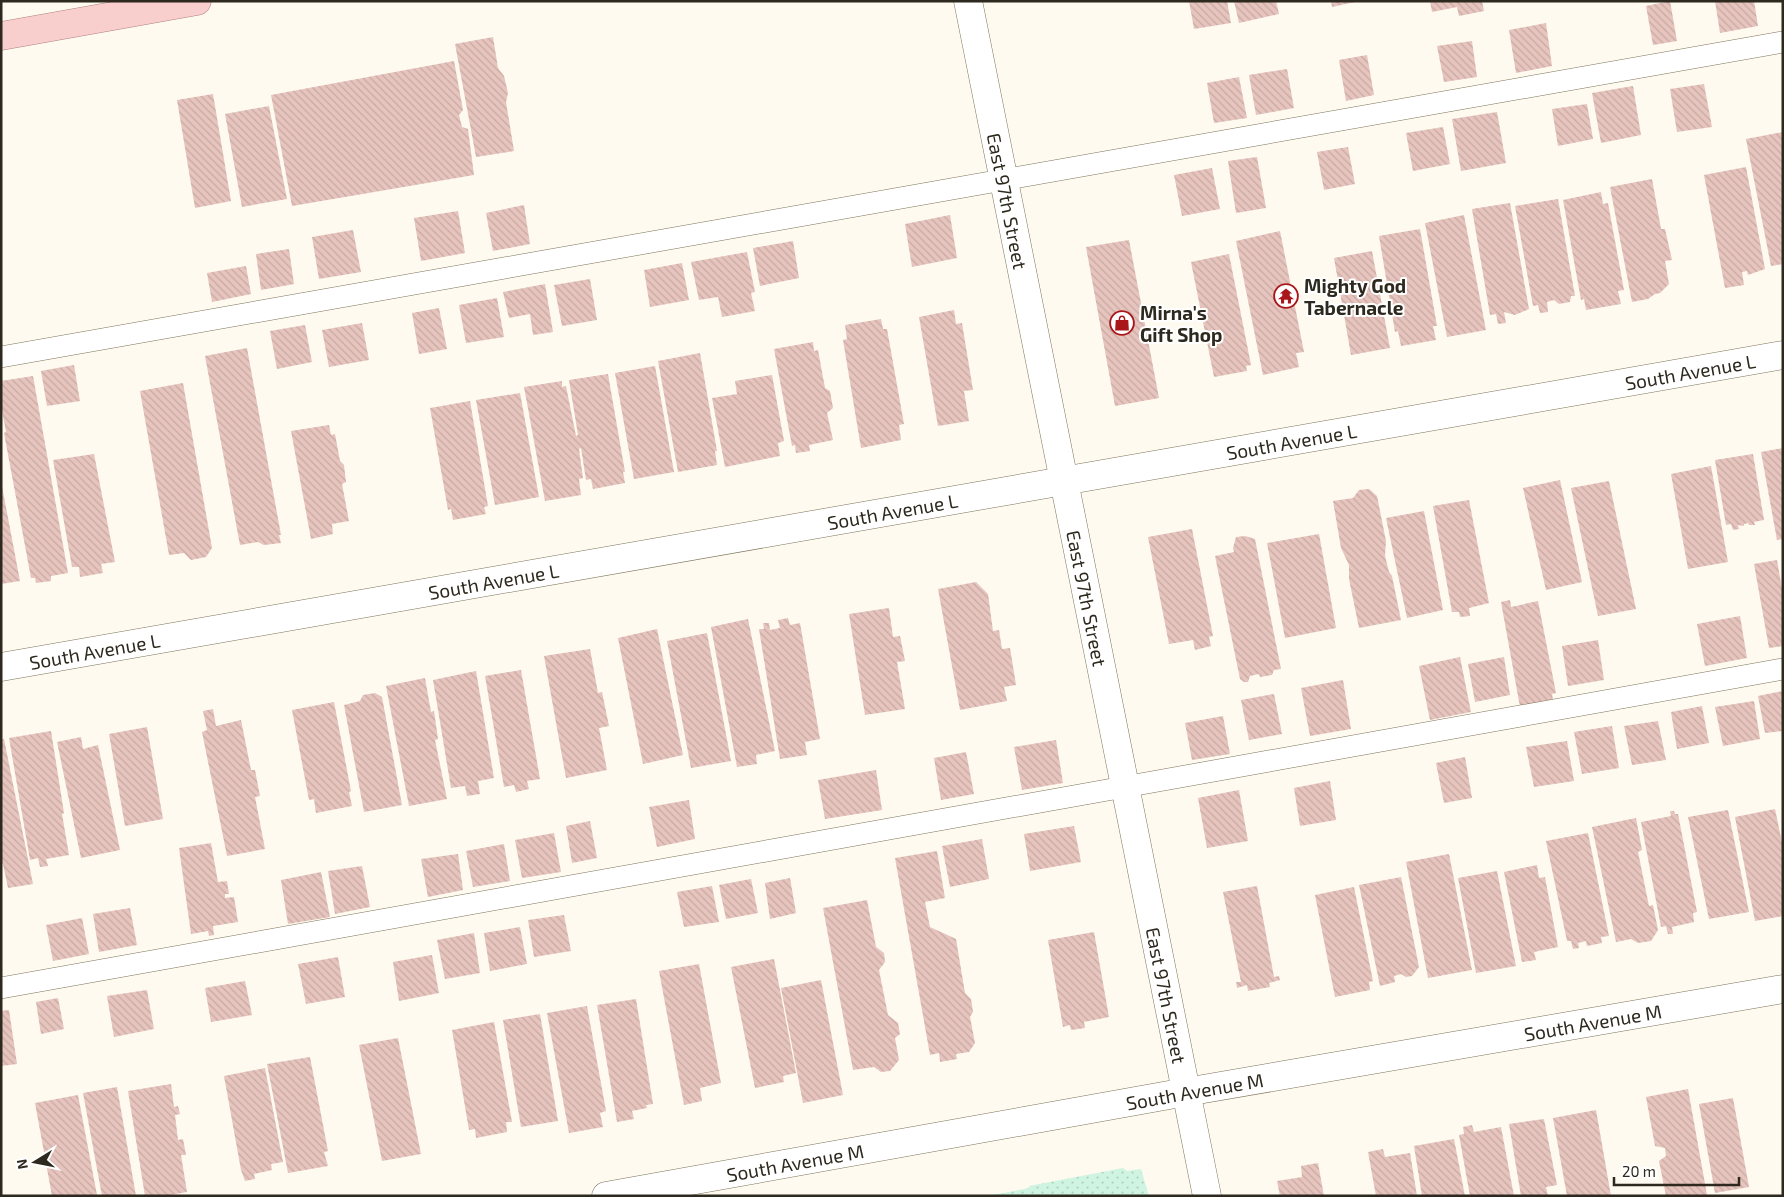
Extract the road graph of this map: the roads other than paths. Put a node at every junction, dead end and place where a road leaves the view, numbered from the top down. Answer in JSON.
{"nodes":[{"id":1,"x":197,"y":1,"type":"edge"},
{"id":2,"x":968,"y":1,"type":"edge"},
{"id":3,"x":1,"y":36,"type":"edge"},
{"id":4,"x":1783,"y":42,"type":"edge"},
{"id":5,"x":1004,"y":180,"type":"junction"},
{"id":6,"x":1783,"y":355,"type":"edge"},
{"id":7,"x":1,"y":357,"type":"edge"},
{"id":8,"x":1064,"y":481,"type":"junction"},
{"id":9,"x":1,"y":667,"type":"edge"},
{"id":10,"x":1783,"y":669,"type":"edge"},
{"id":11,"x":1125,"y":787,"type":"junction"},
{"id":12,"x":1,"y":988,"type":"edge"},
{"id":13,"x":1783,"y":988,"type":"edge"},
{"id":14,"x":1186,"y":1092,"type":"junction"},
{"id":15,"x":606,"y":1196,"type":"edge"},
{"id":16,"x":1206,"y":1196,"type":"edge"}],
"edges":[{"from":1,"to":3,"type":"main road"},
{"from":2,"to":5,"type":"street","name":"East 97th Street"},
{"from":4,"to":5,"type":"lane"},
{"from":5,"to":7,"type":"lane"},
{"from":5,"to":8,"type":"street","name":"East 97th Street"},
{"from":6,"to":8,"type":"street","name":"South Avenue L"},
{"from":8,"to":9,"type":"street","name":"South Avenue L"},
{"from":8,"to":11,"type":"street","name":"East 97th Street"},
{"from":10,"to":11,"type":"lane"},
{"from":11,"to":12,"type":"lane"},
{"from":11,"to":14,"type":"street","name":"East 97th Street"},
{"from":13,"to":14,"type":"street","name":"South Avenue M"},
{"from":14,"to":15,"type":"street","name":"South Avenue M"},
{"from":14,"to":16,"type":"street","name":"East 97th Street"}]}
